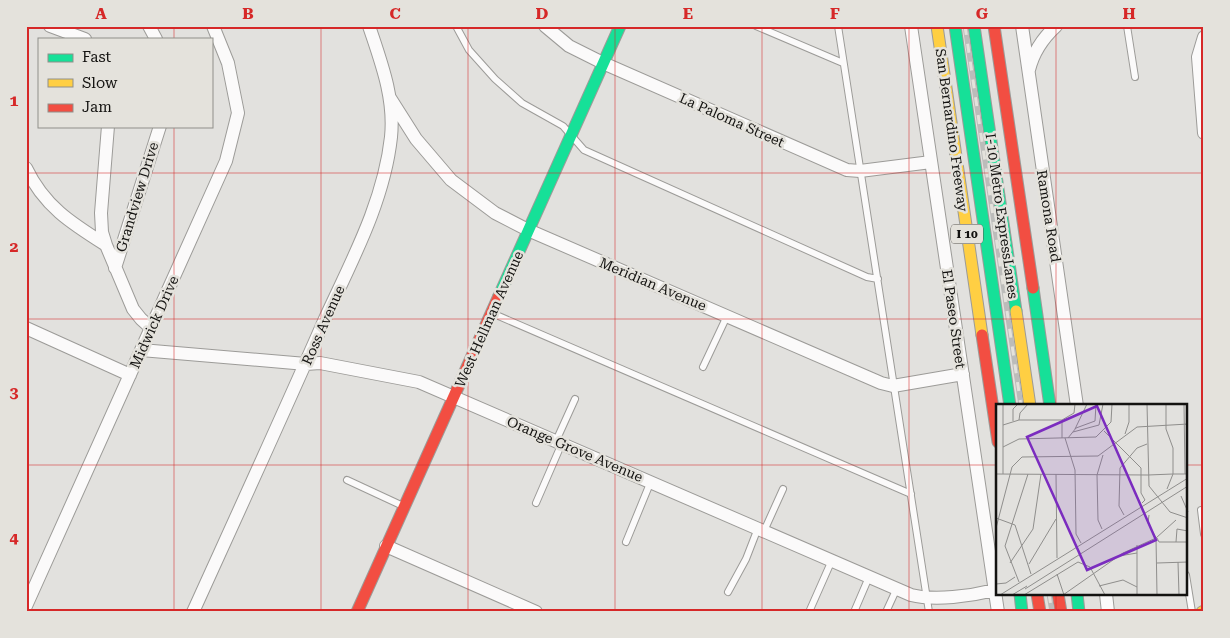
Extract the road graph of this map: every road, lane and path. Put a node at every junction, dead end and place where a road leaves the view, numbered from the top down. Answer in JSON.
{"nodes":[{"id":1,"x":50,"y":26,"type":"edge"},
{"id":2,"x":149,"y":26,"type":"edge"},
{"id":3,"x":369,"y":26,"type":"edge"},
{"id":4,"x":456,"y":26,"type":"edge"},
{"id":5,"x":545,"y":26,"type":"edge"},
{"id":6,"x":620,"y":26,"type":"edge"},
{"id":7,"x":756,"y":26,"type":"edge"},
{"id":8,"x":838,"y":26,"type":"edge"},
{"id":9,"x":911,"y":26,"type":"edge"},
{"id":10,"x":937,"y":26,"type":"edge"},
{"id":11,"x":955,"y":26,"type":"edge"},
{"id":12,"x":974,"y":26,"type":"edge"},
{"id":13,"x":994,"y":26,"type":"edge"},
{"id":14,"x":1022,"y":26,"type":"edge"},
{"id":15,"x":1056,"y":26,"type":"edge"},
{"id":16,"x":1127,"y":26,"type":"edge"},
{"id":17,"x":218,"y":28,"type":"edge"},
{"id":18,"x":1008,"y":37,"type":"dead end"},
{"id":19,"x":1204,"y":37,"type":"edge"},
{"id":20,"x":82,"y":38,"type":"edge"},
{"id":21,"x":155,"y":38,"type":"edge"},
{"id":22,"x":1000,"y":61,"type":"junction"},
{"id":23,"x":603,"y":63,"type":"junction"},
{"id":24,"x":843,"y":63,"type":"junction"},
{"id":25,"x":1028,"y":76,"type":"junction"},
{"id":26,"x":1134,"y":77,"type":"dead end"},
{"id":27,"x":390,"y":98,"type":"junction"},
{"id":28,"x":108,"y":128,"type":"edge"},
{"id":29,"x":159,"y":128,"type":"edge"},
{"id":30,"x":1204,"y":133,"type":"edge"},
{"id":31,"x":571,"y":136,"type":"junction"},
{"id":32,"x":931,"y":162,"type":"junction"},
{"id":33,"x":26,"y":168,"type":"edge"},
{"id":34,"x":860,"y":171,"type":"junction"},
{"id":35,"x":528,"y":230,"type":"junction"},
{"id":36,"x":106,"y":245,"type":"junction"},
{"id":37,"x":115,"y":268,"type":"junction"},
{"id":38,"x":878,"y":278,"type":"junction"},
{"id":39,"x":491,"y":313,"type":"junction"},
{"id":40,"x":727,"y":316,"type":"junction"},
{"id":41,"x":26,"y":328,"type":"edge"},
{"id":42,"x":151,"y":328,"type":"junction"},
{"id":43,"x":141,"y":350,"type":"junction"},
{"id":44,"x":306,"y":364,"type":"junction"},
{"id":45,"x":703,"y":367,"type":"dead end"},
{"id":46,"x":962,"y":374,"type":"junction"},
{"id":47,"x":130,"y":375,"type":"junction"},
{"id":48,"x":893,"y":386,"type":"junction"},
{"id":49,"x":454,"y":398,"type":"junction"},
{"id":50,"x":575,"y":399,"type":"dead end"},
{"id":51,"x":1010,"y":404,"type":"edge"},
{"id":52,"x":1030,"y":404,"type":"edge"},
{"id":53,"x":1050,"y":404,"type":"edge"},
{"id":54,"x":1077,"y":404,"type":"edge"},
{"id":55,"x":996,"y":428,"type":"edge"},
{"id":56,"x":559,"y":442,"type":"junction"},
{"id":57,"x":348,"y":480,"type":"dead end"},
{"id":58,"x":651,"y":481,"type":"junction"},
{"id":59,"x":783,"y":488,"type":"dead end"},
{"id":60,"x":911,"y":494,"type":"junction"},
{"id":61,"x":536,"y":503,"type":"dead end"},
{"id":62,"x":404,"y":506,"type":"junction"},
{"id":63,"x":1201,"y":510,"type":"dead end"},
{"id":64,"x":761,"y":529,"type":"junction"},
{"id":65,"x":1204,"y":534,"type":"edge"},
{"id":66,"x":626,"y":542,"type":"dead end"},
{"id":67,"x":386,"y":546,"type":"junction"},
{"id":68,"x":832,"y":560,"type":"junction"},
{"id":69,"x":869,"y":577,"type":"junction"},
{"id":70,"x":1188,"y":587,"type":"edge"},
{"id":71,"x":897,"y":588,"type":"junction"},
{"id":72,"x":995,"y":590,"type":"junction"},
{"id":73,"x":728,"y":592,"type":"dead end"},
{"id":74,"x":1020,"y":596,"type":"edge"},
{"id":75,"x":1037,"y":596,"type":"edge"},
{"id":76,"x":1058,"y":596,"type":"edge"},
{"id":77,"x":1077,"y":596,"type":"edge"},
{"id":78,"x":1106,"y":596,"type":"edge"},
{"id":79,"x":925,"y":598,"type":"junction"},
{"id":80,"x":26,"y":606,"type":"edge"},
{"id":81,"x":193,"y":612,"type":"edge"},
{"id":82,"x":357,"y":612,"type":"edge"},
{"id":83,"x":536,"y":612,"type":"edge"},
{"id":84,"x":809,"y":612,"type":"edge"},
{"id":85,"x":854,"y":612,"type":"edge"},
{"id":86,"x":886,"y":612,"type":"edge"},
{"id":87,"x":929,"y":612,"type":"edge"},
{"id":88,"x":998,"y":612,"type":"edge"},
{"id":89,"x":1022,"y":612,"type":"edge"},
{"id":90,"x":1040,"y":612,"type":"edge"},
{"id":91,"x":1061,"y":612,"type":"edge"},
{"id":92,"x":1079,"y":612,"type":"edge"},
{"id":93,"x":1108,"y":612,"type":"edge"},
{"id":94,"x":1192,"y":612,"type":"edge"}],
"edges":[{"from":1,"to":20,"type":"street"},
{"from":2,"to":21,"type":"street"},
{"from":3,"to":27,"type":"street","name":"Ross Avenue"},
{"from":4,"to":31,"type":"lane"},
{"from":5,"to":23,"type":"street","name":"La Paloma Street"},
{"from":6,"to":23,"type":"main road","name":"West Hellman Avenue"},
{"from":7,"to":24,"type":"lane"},
{"from":8,"to":24,"type":"lane"},
{"from":9,"to":32,"type":"street","name":"El Paseo Street"},
{"from":10,"to":55,"type":"main road","name":"San Bernardino Freeway","number":"I 10"},
{"from":11,"to":51,"type":"main road","name":"I-10 Metro ExpressLanes"},
{"from":12,"to":52,"type":"main road","name":"I-10 Metro ExpressLanes"},
{"from":13,"to":22,"type":"main road"},
{"from":14,"to":25,"type":"street","name":"Ramona Road"},
{"from":15,"to":25,"type":"street"},
{"from":16,"to":26,"type":"lane"},
{"from":17,"to":42,"type":"street","name":"Midwick Drive"},
{"from":18,"to":22,"type":"main road"},
{"from":19,"to":30,"type":"street"},
{"from":22,"to":53,"type":"main road"},
{"from":23,"to":31,"type":"main road","name":"West Hellman Avenue"},
{"from":23,"to":34,"type":"street","name":"La Paloma Street"},
{"from":24,"to":34,"type":"lane"},
{"from":25,"to":54,"type":"street","name":"Ramona Road"},
{"from":27,"to":35,"type":"street","name":"Meridian Avenue"},
{"from":27,"to":44,"type":"street","name":"Ross Avenue"},
{"from":28,"to":36,"type":"street"},
{"from":29,"to":37,"type":"street","name":"Grandview Drive"},
{"from":31,"to":35,"type":"main road","name":"West Hellman Avenue"},
{"from":31,"to":38,"type":"lane"},
{"from":32,"to":34,"type":"street","name":"La Paloma Street"},
{"from":32,"to":46,"type":"street","name":"El Paseo Street"},
{"from":33,"to":36,"type":"street"},
{"from":34,"to":38,"type":"lane"},
{"from":35,"to":39,"type":"main road","name":"West Hellman Avenue"},
{"from":35,"to":40,"type":"street","name":"Meridian Avenue"},
{"from":36,"to":37,"type":"street"},
{"from":37,"to":42,"type":"street"},
{"from":38,"to":48,"type":"lane"},
{"from":39,"to":49,"type":"main road","name":"West Hellman Avenue"},
{"from":39,"to":60,"type":"lane"},
{"from":40,"to":45,"type":"lane"},
{"from":40,"to":48,"type":"street","name":"Meridian Avenue"},
{"from":41,"to":47,"type":"street"},
{"from":42,"to":43,"type":"street","name":"Midwick Drive"},
{"from":43,"to":44,"type":"street","name":"Orange Grove Avenue"},
{"from":43,"to":47,"type":"street","name":"Midwick Drive"},
{"from":44,"to":49,"type":"street","name":"Orange Grove Avenue"},
{"from":44,"to":81,"type":"street","name":"Ross Avenue"},
{"from":46,"to":48,"type":"street","name":"Meridian Avenue"},
{"from":46,"to":72,"type":"street","name":"El Paseo Street"},
{"from":47,"to":80,"type":"street","name":"Midwick Drive"},
{"from":48,"to":60,"type":"lane"},
{"from":49,"to":56,"type":"street","name":"Orange Grove Avenue"},
{"from":49,"to":62,"type":"main road","name":"West Hellman Avenue"},
{"from":50,"to":56,"type":"lane"},
{"from":56,"to":58,"type":"street","name":"Orange Grove Avenue"},
{"from":56,"to":61,"type":"lane"},
{"from":57,"to":62,"type":"lane"},
{"from":58,"to":64,"type":"street","name":"Orange Grove Avenue"},
{"from":58,"to":66,"type":"lane"},
{"from":59,"to":64,"type":"lane"},
{"from":60,"to":79,"type":"lane"},
{"from":62,"to":67,"type":"main road","name":"West Hellman Avenue"},
{"from":63,"to":65,"type":"lane"},
{"from":64,"to":68,"type":"street","name":"Orange Grove Avenue"},
{"from":64,"to":73,"type":"lane"},
{"from":67,"to":82,"type":"main road","name":"West Hellman Avenue"},
{"from":67,"to":83,"type":"street"},
{"from":68,"to":69,"type":"street","name":"Orange Grove Avenue"},
{"from":68,"to":84,"type":"lane"},
{"from":69,"to":71,"type":"street","name":"Orange Grove Avenue"},
{"from":69,"to":85,"type":"lane"},
{"from":70,"to":94,"type":"lane"},
{"from":71,"to":79,"type":"street","name":"Orange Grove Avenue"},
{"from":71,"to":86,"type":"lane"},
{"from":72,"to":79,"type":"street","name":"Orange Grove Avenue"},
{"from":72,"to":88,"type":"street","name":"El Paseo Street"},
{"from":74,"to":89,"type":"main road"},
{"from":75,"to":90,"type":"main road"},
{"from":76,"to":91,"type":"main road"},
{"from":77,"to":92,"type":"main road"},
{"from":78,"to":93,"type":"street"},
{"from":79,"to":87,"type":"lane"}]}
